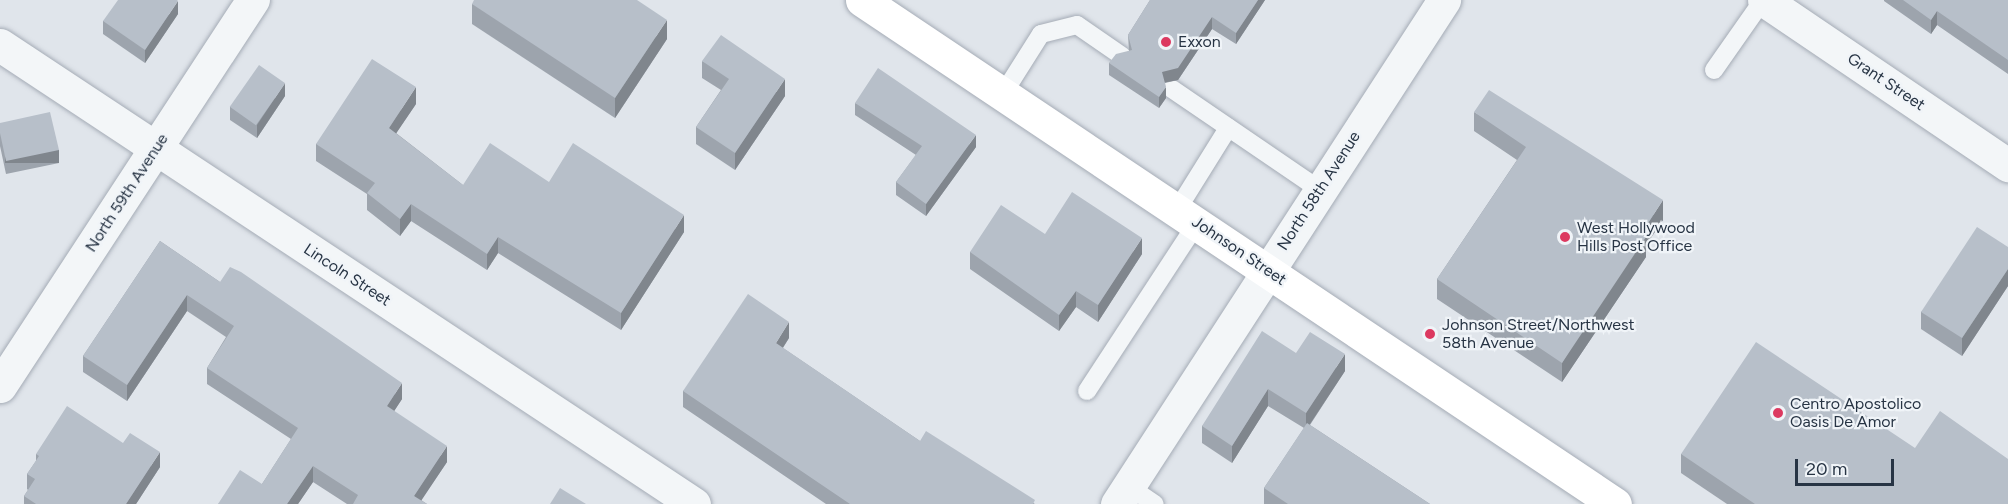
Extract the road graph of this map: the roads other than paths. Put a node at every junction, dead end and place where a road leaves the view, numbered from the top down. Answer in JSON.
{"nodes":[{"id":1,"x":253,"y":0,"type":"edge"},
{"id":2,"x":862,"y":0,"type":"edge"},
{"id":3,"x":1444,"y":0,"type":"edge"},
{"id":4,"x":1763,"y":0,"type":"edge"},
{"id":5,"x":0,"y":45,"type":"edge"},
{"id":6,"x":1122,"y":56,"type":"edge"},
{"id":7,"x":1714,"y":70,"type":"dead end"},
{"id":8,"x":1172,"y":89,"type":"dead end"},
{"id":9,"x":1003,"y":94,"type":"junction"},
{"id":10,"x":1228,"y":128,"type":"junction"},
{"id":11,"x":156,"y":149,"type":"junction"},
{"id":12,"x":2008,"y":165,"type":"edge"},
{"id":13,"x":1320,"y":190,"type":"junction"},
{"id":14,"x":1187,"y":216,"type":"junction"},
{"id":15,"x":1267,"y":270,"type":"junction"},
{"id":16,"x":0,"y":386,"type":"edge"},
{"id":17,"x":1087,"y":391,"type":"dead end"},
{"id":18,"x":1134,"y":498,"type":"edge"},
{"id":19,"x":694,"y":504,"type":"edge"},
{"id":20,"x":1615,"y":504,"type":"edge"}],
"edges":[{"from":1,"to":11,"type":"street","name":"North 59th Avenue"},
{"from":2,"to":9,"type":"street","name":"Johnson Street"},
{"from":3,"to":13,"type":"street","name":"North 58th Avenue"},
{"from":4,"to":7,"type":"lane"},
{"from":4,"to":12,"type":"street","name":"Grant Street"},
{"from":5,"to":11,"type":"street","name":"Lincoln Street"},
{"from":6,"to":9,"type":"lane"},
{"from":8,"to":10,"type":"lane"},
{"from":9,"to":14,"type":"street","name":"Johnson Street"},
{"from":10,"to":13,"type":"lane"},
{"from":10,"to":14,"type":"lane"},
{"from":11,"to":16,"type":"street","name":"North 59th Avenue"},
{"from":11,"to":19,"type":"street","name":"Lincoln Street"},
{"from":13,"to":15,"type":"street","name":"North 58th Avenue"},
{"from":14,"to":15,"type":"street","name":"Johnson Street"},
{"from":14,"to":17,"type":"lane"},
{"from":15,"to":18,"type":"street","name":"North 58th Avenue"},
{"from":15,"to":20,"type":"street","name":"Johnson Street"}]}
